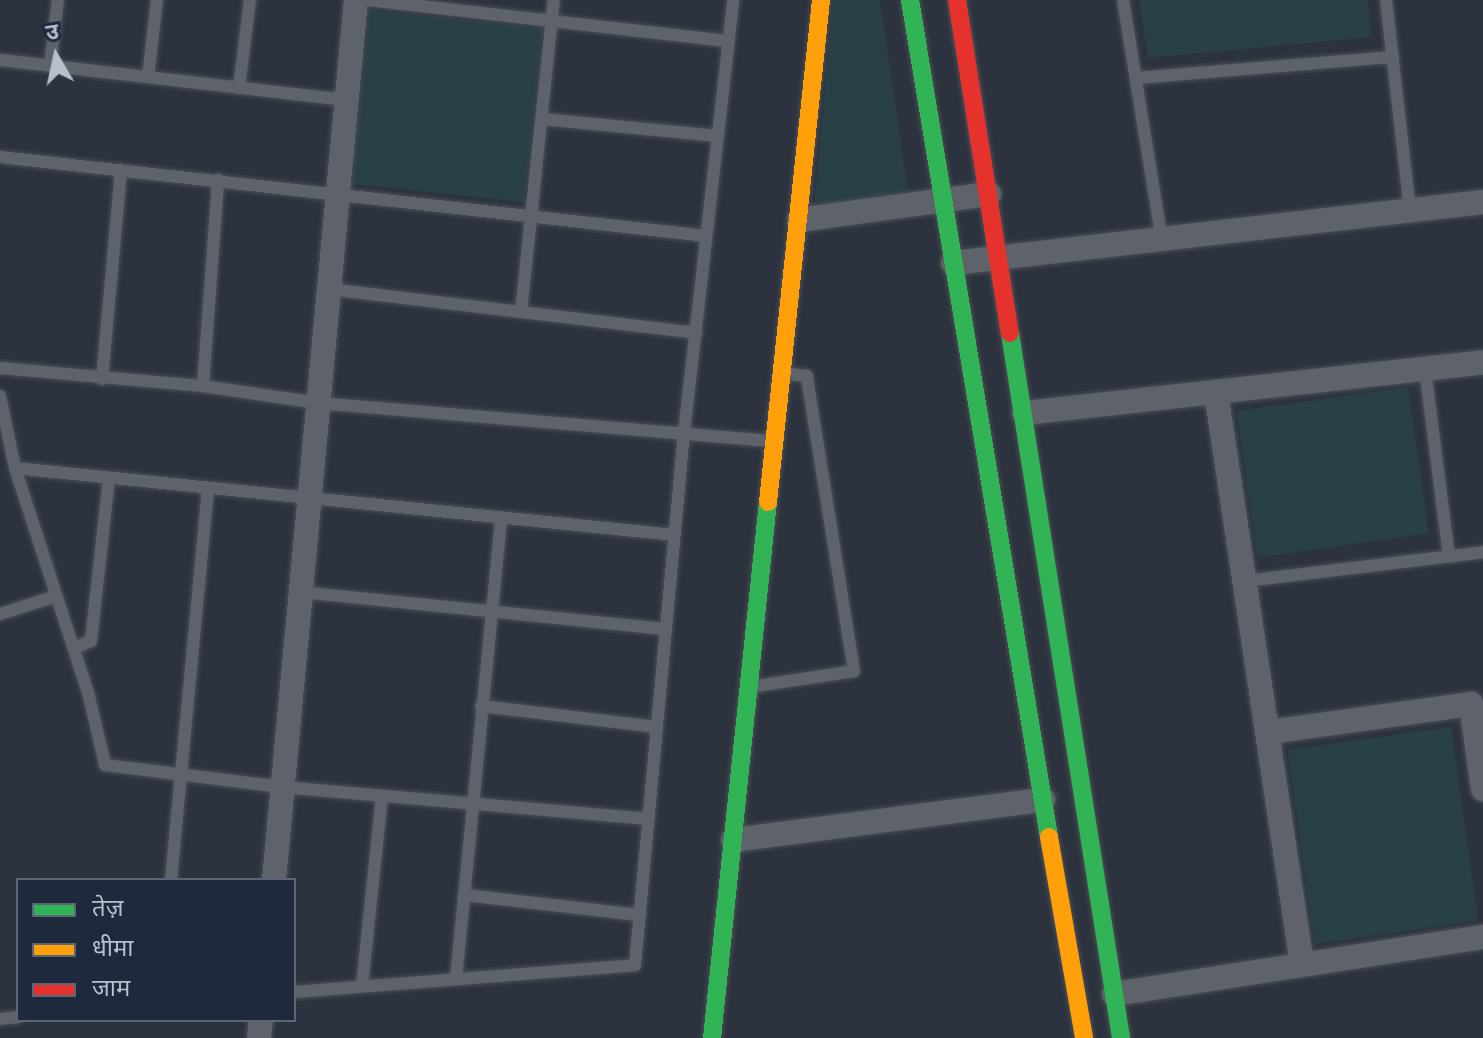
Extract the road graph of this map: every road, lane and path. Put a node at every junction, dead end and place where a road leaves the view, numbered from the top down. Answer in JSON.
{"nodes":[{"id":1,"x":58,"y":0,"type":"edge"},
{"id":2,"x":157,"y":0,"type":"edge"},
{"id":3,"x":250,"y":0,"type":"edge"},
{"id":4,"x":356,"y":0,"type":"edge"},
{"id":5,"x":367,"y":0,"type":"edge"},
{"id":6,"x":554,"y":0,"type":"edge"},
{"id":7,"x":733,"y":0,"type":"edge"},
{"id":8,"x":821,"y":0,"type":"edge"},
{"id":9,"x":910,"y":0,"type":"edge"},
{"id":10,"x":957,"y":0,"type":"edge"},
{"id":11,"x":1123,"y":0,"type":"edge"},
{"id":12,"x":1386,"y":0,"type":"edge"},
{"id":13,"x":552,"y":21,"type":"junction"},
{"id":14,"x":728,"y":41,"type":"junction"},
{"id":15,"x":1393,"y":57,"type":"junction"},
{"id":16,"x":0,"y":60,"type":"edge"},
{"id":17,"x":50,"y":66,"type":"junction"},
{"id":18,"x":148,"y":77,"type":"junction"},
{"id":19,"x":1136,"y":78,"type":"junction"},
{"id":20,"x":239,"y":88,"type":"junction"},
{"id":21,"x":346,"y":100,"type":"junction"},
{"id":22,"x":542,"y":119,"type":"junction"},
{"id":23,"x":717,"y":136,"type":"junction"},
{"id":24,"x":0,"y":157,"type":"edge"},
{"id":25,"x":121,"y":170,"type":"junction"},
{"id":26,"x":218,"y":180,"type":"junction"},
{"id":27,"x":337,"y":192,"type":"junction"},
{"id":28,"x":989,"y":194,"type":"junction"},
{"id":29,"x":943,"y":201,"type":"junction"},
{"id":30,"x":1483,"y":202,"type":"edge"},
{"id":31,"x":1410,"y":211,"type":"junction"},
{"id":32,"x":531,"y":215,"type":"junction"},
{"id":33,"x":799,"y":220,"type":"junction"},
{"id":34,"x":706,"y":236,"type":"junction"},
{"id":35,"x":1162,"y":240,"type":"junction"},
{"id":36,"x":999,"y":258,"type":"junction"},
{"id":37,"x":953,"y":263,"type":"junction"},
{"id":38,"x":328,"y":289,"type":"junction"},
{"id":39,"x":521,"y":312,"type":"junction"},
{"id":40,"x":696,"y":333,"type":"junction"},
{"id":41,"x":1483,"y":362,"type":"edge"},
{"id":42,"x":0,"y":368,"type":"edge"},
{"id":43,"x":1425,"y":369,"type":"junction"},
{"id":44,"x":784,"y":373,"type":"junction"},
{"id":45,"x":102,"y":379,"type":"junction"},
{"id":46,"x":203,"y":386,"type":"junction"},
{"id":47,"x":1216,"y":392,"type":"junction"},
{"id":48,"x":0,"y":396,"type":"edge"},
{"id":49,"x":318,"y":403,"type":"junction"},
{"id":50,"x":1024,"y":413,"type":"junction"},
{"id":51,"x":684,"y":433,"type":"junction"},
{"id":52,"x":777,"y":441,"type":"junction"},
{"id":53,"x":15,"y":468,"type":"junction"},
{"id":54,"x":109,"y":478,"type":"junction"},
{"id":55,"x":208,"y":489,"type":"junction"},
{"id":56,"x":309,"y":500,"type":"junction"},
{"id":57,"x":501,"y":518,"type":"junction"},
{"id":58,"x":675,"y":535,"type":"junction"},
{"id":59,"x":1483,"y":552,"type":"edge"},
{"id":60,"x":1449,"y":556,"type":"junction"},
{"id":61,"x":1245,"y":581,"type":"junction"},
{"id":62,"x":300,"y":592,"type":"junction"},
{"id":63,"x":56,"y":596,"type":"junction"},
{"id":64,"x":490,"y":611,"type":"junction"},
{"id":65,"x":0,"y":614,"type":"edge"},
{"id":66,"x":666,"y":629,"type":"junction"},
{"id":67,"x":74,"y":648,"type":"junction"},
{"id":68,"x":750,"y":687,"type":"junction"},
{"id":69,"x":481,"y":706,"type":"junction"},
{"id":70,"x":657,"y":727,"type":"junction"},
{"id":71,"x":1269,"y":732,"type":"junction"},
{"id":72,"x":181,"y":774,"type":"junction"},
{"id":73,"x":282,"y":787,"type":"junction"},
{"id":74,"x":1483,"y":789,"type":"edge"},
{"id":75,"x":382,"y":796,"type":"junction"},
{"id":76,"x":1043,"y":800,"type":"junction"},
{"id":77,"x":472,"y":803,"type":"junction"},
{"id":78,"x":649,"y":819,"type":"junction"},
{"id":79,"x":733,"y":840,"type":"junction"},
{"id":80,"x":171,"y":878,"type":"edge"},
{"id":81,"x":274,"y":878,"type":"edge"},
{"id":82,"x":464,"y":895,"type":"junction"},
{"id":83,"x":640,"y":915,"type":"junction"},
{"id":84,"x":1483,"y":937,"type":"edge"},
{"id":85,"x":1302,"y":965,"type":"junction"},
{"id":86,"x":456,"y":979,"type":"junction"},
{"id":87,"x":362,"y":986,"type":"junction"},
{"id":88,"x":296,"y":992,"type":"edge"},
{"id":89,"x":1114,"y":994,"type":"junction"},
{"id":90,"x":712,"y":1038,"type":"edge"},
{"id":91,"x":1084,"y":1038,"type":"edge"},
{"id":92,"x":1121,"y":1038,"type":"edge"}],
"edges":[{"from":1,"to":17,"type":"lane"},
{"from":2,"to":18,"type":"lane"},
{"from":3,"to":20,"type":"lane"},
{"from":4,"to":21,"type":"street"},
{"from":5,"to":13,"type":"lane"},
{"from":6,"to":13,"type":"lane"},
{"from":7,"to":14,"type":"lane"},
{"from":8,"to":33,"type":"street"},
{"from":9,"to":29,"type":"street"},
{"from":10,"to":28,"type":"street"},
{"from":11,"to":19,"type":"lane"},
{"from":12,"to":15,"type":"lane"},
{"from":13,"to":14,"type":"lane"},
{"from":13,"to":22,"type":"lane"},
{"from":14,"to":23,"type":"lane"},
{"from":15,"to":19,"type":"lane"},
{"from":15,"to":31,"type":"lane"},
{"from":16,"to":17,"type":"lane"},
{"from":17,"to":18,"type":"lane"},
{"from":18,"to":20,"type":"lane"},
{"from":19,"to":35,"type":"lane"},
{"from":20,"to":21,"type":"lane"},
{"from":21,"to":27,"type":"street"},
{"from":22,"to":23,"type":"lane"},
{"from":22,"to":32,"type":"lane"},
{"from":23,"to":34,"type":"lane"},
{"from":24,"to":25,"type":"lane"},
{"from":25,"to":26,"type":"lane"},
{"from":25,"to":45,"type":"lane"},
{"from":26,"to":27,"type":"lane"},
{"from":26,"to":46,"type":"lane"},
{"from":27,"to":32,"type":"lane"},
{"from":27,"to":38,"type":"street"},
{"from":28,"to":29,"type":"street"},
{"from":28,"to":36,"type":"street"},
{"from":29,"to":33,"type":"street"},
{"from":29,"to":37,"type":"street"},
{"from":30,"to":31,"type":"street"},
{"from":31,"to":35,"type":"street"},
{"from":32,"to":34,"type":"lane"},
{"from":32,"to":39,"type":"lane"},
{"from":33,"to":44,"type":"street"},
{"from":34,"to":40,"type":"lane"},
{"from":35,"to":36,"type":"street"},
{"from":36,"to":37,"type":"street"},
{"from":36,"to":50,"type":"street"},
{"from":37,"to":76,"type":"street"},
{"from":38,"to":39,"type":"lane"},
{"from":38,"to":49,"type":"street"},
{"from":39,"to":40,"type":"lane"},
{"from":40,"to":51,"type":"lane"},
{"from":41,"to":43,"type":"street"},
{"from":42,"to":45,"type":"lane"},
{"from":43,"to":47,"type":"street"},
{"from":43,"to":60,"type":"lane"},
{"from":44,"to":52,"type":"street"},
{"from":44,"to":68,"type":"lane"},
{"from":45,"to":46,"type":"lane"},
{"from":46,"to":49,"type":"lane"},
{"from":47,"to":50,"type":"street"},
{"from":47,"to":61,"type":"street"},
{"from":48,"to":53,"type":"lane"},
{"from":49,"to":51,"type":"lane"},
{"from":49,"to":56,"type":"street"},
{"from":50,"to":89,"type":"street"},
{"from":51,"to":52,"type":"lane"},
{"from":51,"to":58,"type":"lane"},
{"from":52,"to":68,"type":"street"},
{"from":53,"to":54,"type":"lane"},
{"from":53,"to":63,"type":"lane"},
{"from":54,"to":55,"type":"lane"},
{"from":54,"to":67,"type":"lane"},
{"from":55,"to":56,"type":"lane"},
{"from":55,"to":72,"type":"lane"},
{"from":56,"to":57,"type":"lane"},
{"from":56,"to":62,"type":"street"},
{"from":57,"to":58,"type":"lane"},
{"from":57,"to":64,"type":"lane"},
{"from":58,"to":66,"type":"lane"},
{"from":59,"to":60,"type":"lane"},
{"from":60,"to":61,"type":"lane"},
{"from":61,"to":71,"type":"street"},
{"from":62,"to":64,"type":"lane"},
{"from":62,"to":73,"type":"street"},
{"from":63,"to":65,"type":"lane"},
{"from":63,"to":67,"type":"lane"},
{"from":64,"to":66,"type":"lane"},
{"from":64,"to":69,"type":"lane"},
{"from":66,"to":70,"type":"lane"},
{"from":67,"to":72,"type":"lane"},
{"from":68,"to":79,"type":"street"},
{"from":69,"to":70,"type":"lane"},
{"from":69,"to":77,"type":"lane"},
{"from":70,"to":78,"type":"lane"},
{"from":71,"to":74,"type":"street"},
{"from":71,"to":85,"type":"street"},
{"from":72,"to":73,"type":"lane"},
{"from":72,"to":80,"type":"lane"},
{"from":73,"to":75,"type":"lane"},
{"from":73,"to":81,"type":"street"},
{"from":75,"to":77,"type":"lane"},
{"from":75,"to":87,"type":"lane"},
{"from":76,"to":79,"type":"street"},
{"from":76,"to":91,"type":"street"},
{"from":77,"to":78,"type":"lane"},
{"from":77,"to":82,"type":"lane"},
{"from":78,"to":83,"type":"lane"},
{"from":79,"to":90,"type":"street"},
{"from":82,"to":83,"type":"lane"},
{"from":82,"to":86,"type":"lane"},
{"from":83,"to":86,"type":"lane"},
{"from":84,"to":85,"type":"street"},
{"from":85,"to":89,"type":"street"},
{"from":86,"to":87,"type":"lane"},
{"from":87,"to":88,"type":"lane"},
{"from":89,"to":92,"type":"street"}]}
